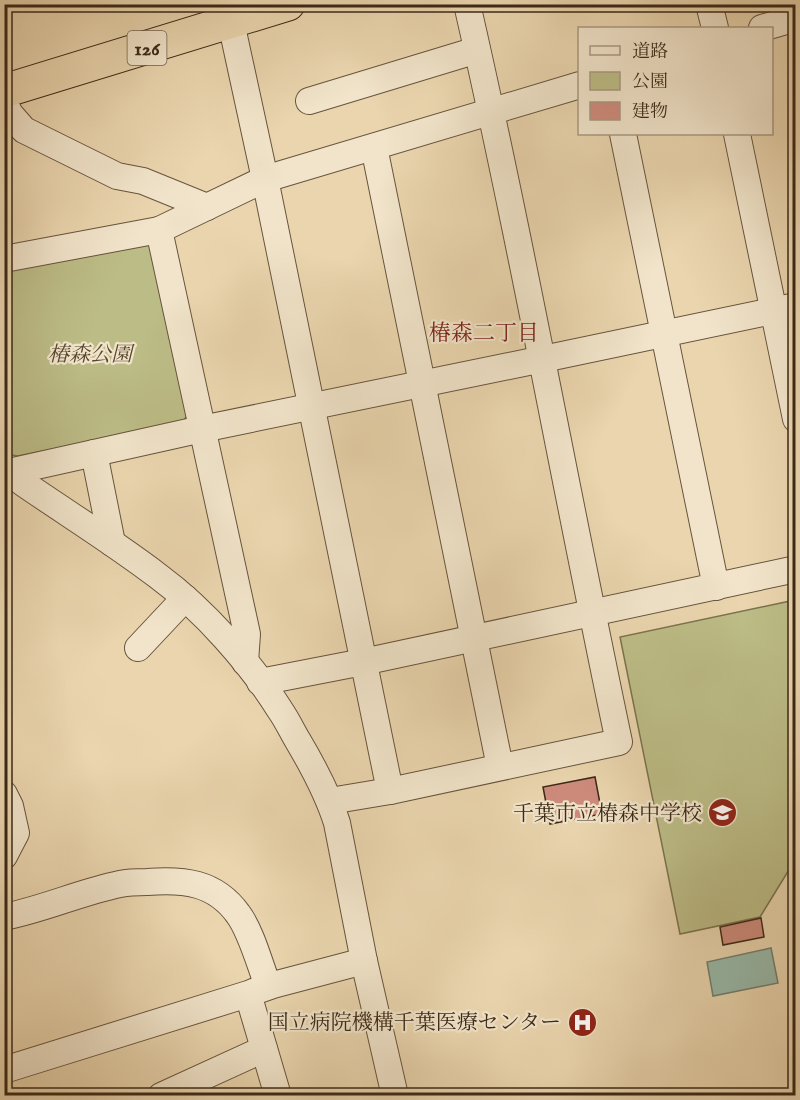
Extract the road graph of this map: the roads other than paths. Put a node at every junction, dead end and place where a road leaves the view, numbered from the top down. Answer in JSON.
{"nodes":[{"id":1,"x":288,"y":4,"type":"edge"},
{"id":2,"x":467,"y":4,"type":"edge"},
{"id":3,"x":710,"y":4,"type":"edge"},
{"id":4,"x":230,"y":9,"type":"edge"},
{"id":5,"x":795,"y":18,"type":"edge"},
{"id":6,"x":715,"y":27,"type":"edge"},
{"id":7,"x":765,"y":27,"type":"edge"},
{"id":8,"x":477,"y":50,"type":"junction"},
{"id":9,"x":4,"y":72,"type":"edge"},
{"id":10,"x":578,"y":85,"type":"edge"},
{"id":11,"x":4,"y":91,"type":"edge"},
{"id":12,"x":309,"y":101,"type":"dead end"},
{"id":13,"x":4,"y":102,"type":"edge"},
{"id":14,"x":491,"y":111,"type":"junction"},
{"id":15,"x":623,"y":135,"type":"edge"},
{"id":16,"x":737,"y":135,"type":"edge"},
{"id":17,"x":374,"y":147,"type":"junction"},
{"id":18,"x":265,"y":179,"type":"junction"},
{"id":19,"x":207,"y":207,"type":"junction"},
{"id":20,"x":159,"y":230,"type":"junction"},
{"id":21,"x":4,"y":258,"type":"edge"},
{"id":22,"x":785,"y":308,"type":"edge"},
{"id":23,"x":664,"y":333,"type":"junction"},
{"id":24,"x":543,"y":359,"type":"junction"},
{"id":25,"x":422,"y":384,"type":"junction"},
{"id":26,"x":311,"y":406,"type":"junction"},
{"id":27,"x":795,"y":419,"type":"edge"},
{"id":28,"x":202,"y":429,"type":"junction"},
{"id":29,"x":94,"y":453,"type":"junction"},
{"id":30,"x":6,"y":472,"type":"edge"},
{"id":31,"x":112,"y":543,"type":"junction"},
{"id":32,"x":795,"y":569,"type":"edge"},
{"id":33,"x":716,"y":587,"type":"junction"},
{"id":34,"x":185,"y":598,"type":"junction"},
{"id":35,"x":592,"y":613,"type":"junction"},
{"id":36,"x":472,"y":639,"type":"junction"},
{"id":37,"x":138,"y":648,"type":"dead end"},
{"id":38,"x":363,"y":662,"type":"junction"},
{"id":39,"x":253,"y":672,"type":"junction"},
{"id":40,"x":500,"y":767,"type":"junction"},
{"id":41,"x":390,"y":791,"type":"junction"},
{"id":42,"x":4,"y":794,"type":"edge"},
{"id":43,"x":330,"y":801,"type":"junction"},
{"id":44,"x":4,"y":856,"type":"edge"},
{"id":45,"x":4,"y":917,"type":"edge"},
{"id":46,"x":364,"y":961,"type":"junction"},
{"id":47,"x":258,"y":990,"type":"junction"},
{"id":48,"x":264,"y":1049,"type":"junction"},
{"id":49,"x":4,"y":1070,"type":"edge"},
{"id":50,"x":274,"y":1094,"type":"edge"},
{"id":51,"x":161,"y":1095,"type":"edge"},
{"id":52,"x":395,"y":1095,"type":"edge"}],
"edges":[{"from":1,"to":4,"type":"highway","number":"126"},
{"from":2,"to":8,"type":"street"},
{"from":3,"to":6,"type":"street"},
{"from":4,"to":9,"type":"highway","number":"126"},
{"from":4,"to":11,"type":"highway","number":"126"},
{"from":4,"to":18,"type":"street"},
{"from":5,"to":7,"type":"street"},
{"from":8,"to":12,"type":"street"},
{"from":8,"to":14,"type":"street"},
{"from":10,"to":14,"type":"street"},
{"from":13,"to":19,"type":"street"},
{"from":14,"to":17,"type":"street"},
{"from":14,"to":24,"type":"street"},
{"from":15,"to":23,"type":"street"},
{"from":16,"to":22,"type":"street"},
{"from":17,"to":18,"type":"street"},
{"from":17,"to":25,"type":"street"},
{"from":18,"to":19,"type":"street"},
{"from":18,"to":26,"type":"street"},
{"from":19,"to":20,"type":"street"},
{"from":20,"to":21,"type":"street"},
{"from":20,"to":28,"type":"street"},
{"from":22,"to":23,"type":"street"},
{"from":22,"to":27,"type":"street"},
{"from":23,"to":24,"type":"street"},
{"from":23,"to":33,"type":"street"},
{"from":24,"to":25,"type":"street"},
{"from":24,"to":35,"type":"street"},
{"from":25,"to":26,"type":"street"},
{"from":25,"to":36,"type":"street"},
{"from":26,"to":28,"type":"street"},
{"from":26,"to":38,"type":"street"},
{"from":28,"to":29,"type":"street"},
{"from":28,"to":39,"type":"street"},
{"from":29,"to":30,"type":"street"},
{"from":29,"to":31,"type":"street"},
{"from":30,"to":31,"type":"street"},
{"from":31,"to":34,"type":"street"},
{"from":32,"to":33,"type":"street"},
{"from":33,"to":35,"type":"street"},
{"from":34,"to":37,"type":"street"},
{"from":34,"to":39,"type":"street"},
{"from":35,"to":36,"type":"street"},
{"from":35,"to":40,"type":"street"},
{"from":36,"to":38,"type":"street"},
{"from":36,"to":40,"type":"street"},
{"from":38,"to":39,"type":"street"},
{"from":38,"to":41,"type":"street"},
{"from":39,"to":43,"type":"street"},
{"from":40,"to":41,"type":"street"},
{"from":41,"to":43,"type":"street"},
{"from":42,"to":44,"type":"street"},
{"from":43,"to":46,"type":"street"},
{"from":45,"to":47,"type":"street"},
{"from":46,"to":47,"type":"street"},
{"from":46,"to":52,"type":"street"},
{"from":47,"to":48,"type":"street"},
{"from":47,"to":49,"type":"street"},
{"from":48,"to":50,"type":"street"},
{"from":48,"to":51,"type":"street"}]}
